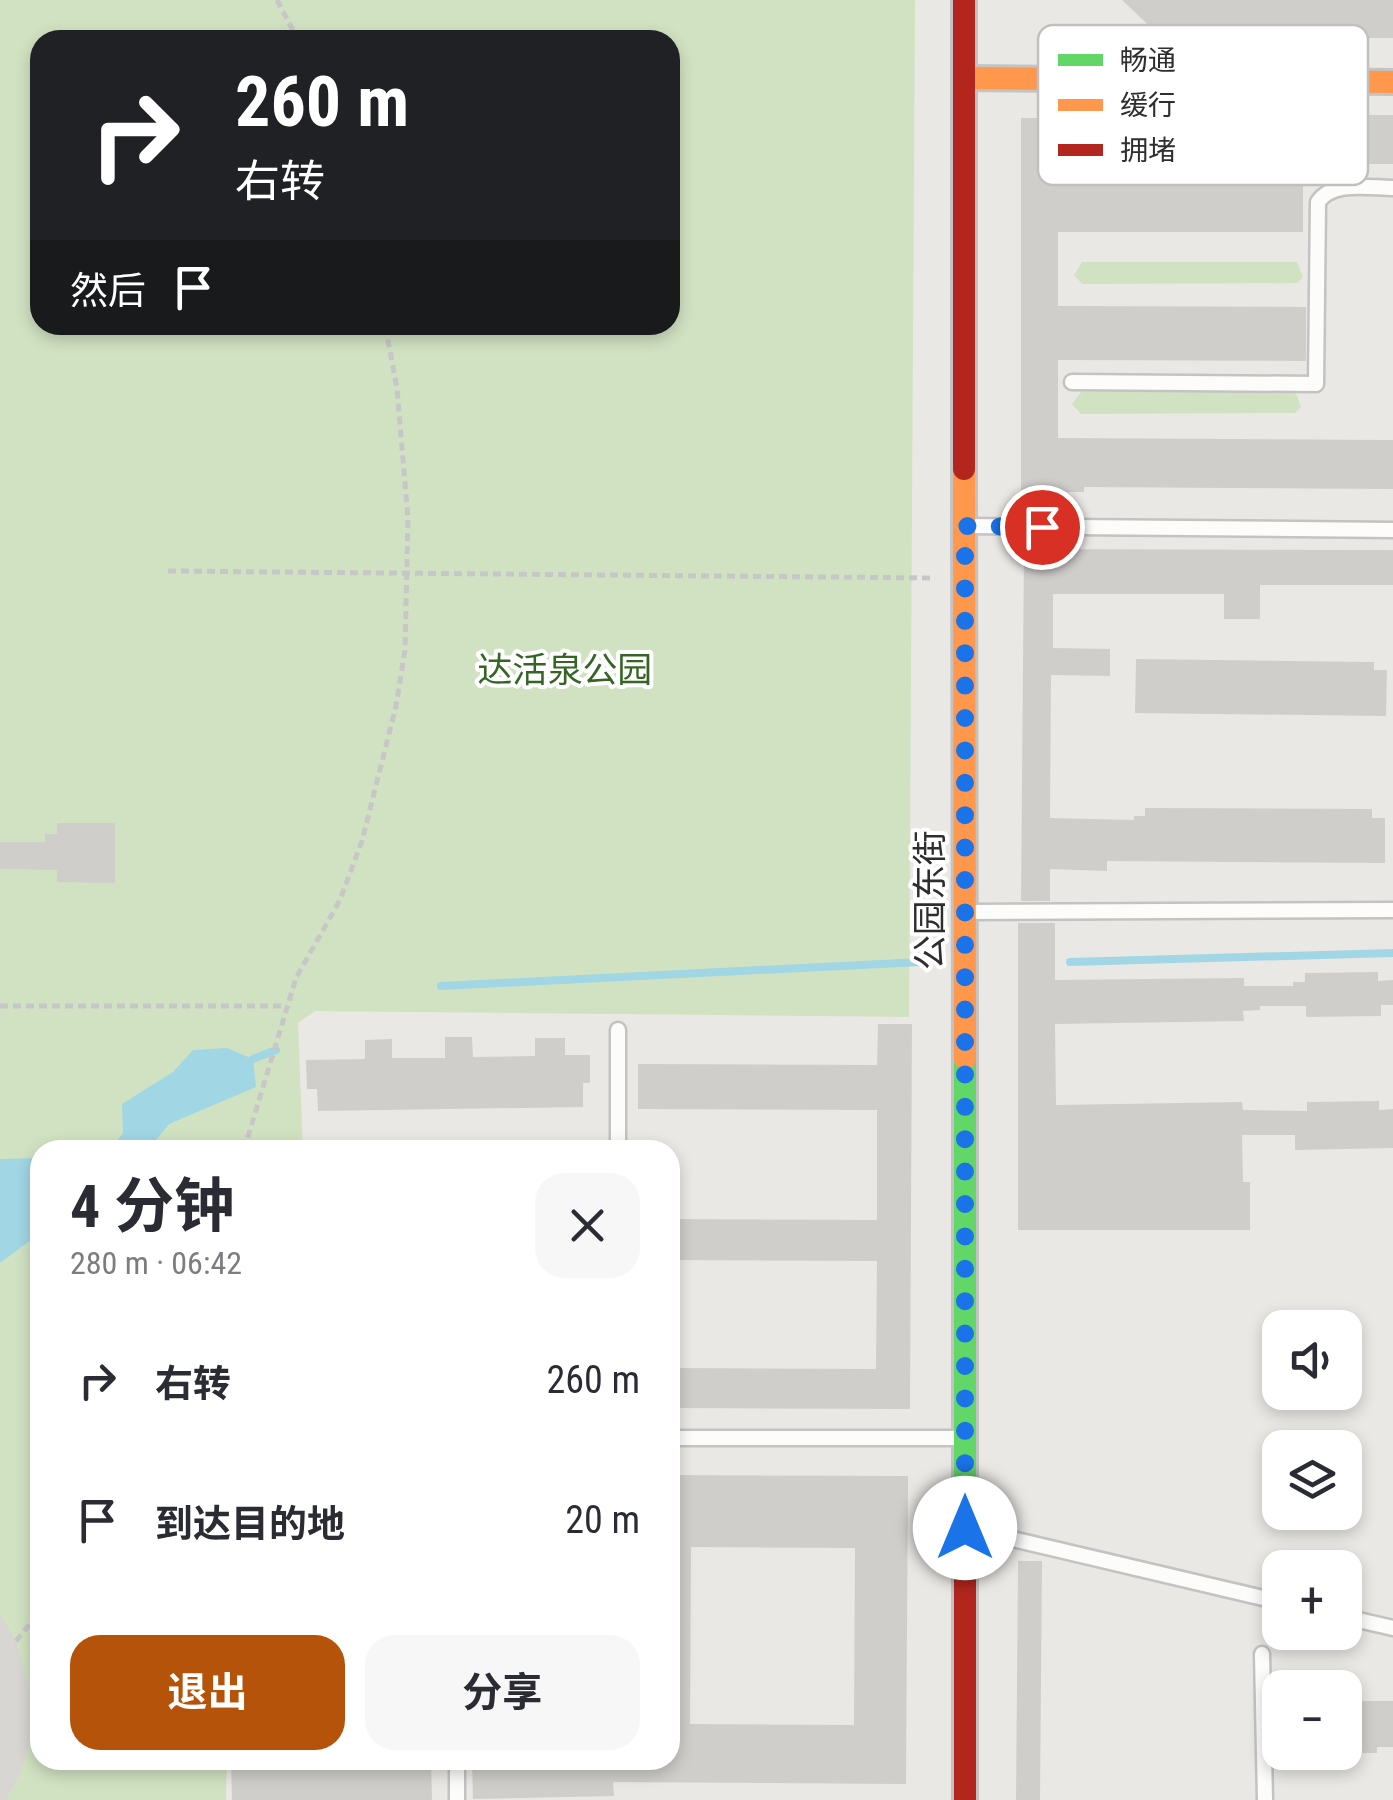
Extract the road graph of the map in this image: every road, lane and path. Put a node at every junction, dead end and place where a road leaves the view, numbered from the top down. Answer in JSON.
{"nodes":[{"id":1,"x":277,"y":0,"type":"edge"},
{"id":2,"x":964,"y":0,"type":"edge"},
{"id":3,"x":293,"y":30,"type":"edge"},
{"id":4,"x":964,"y":78,"type":"junction"},
{"id":5,"x":1038,"y":79,"type":"edge"},
{"id":6,"x":1368,"y":82,"type":"edge"},
{"id":7,"x":1393,"y":82,"type":"edge"},
{"id":8,"x":1393,"y":188,"type":"edge"},
{"id":9,"x":386,"y":335,"type":"edge"},
{"id":10,"x":1072,"y":382,"type":"dead end"},
{"id":11,"x":965,"y":526,"type":"junction"},
{"id":12,"x":1393,"y":530,"type":"edge"},
{"id":13,"x":168,"y":571,"type":"dead end"},
{"id":14,"x":407,"y":573,"type":"junction"},
{"id":15,"x":965,"y":578,"type":"junction"},
{"id":16,"x":1393,"y":910,"type":"edge"},
{"id":17,"x":965,"y":912,"type":"junction"},
{"id":18,"x":0,"y":1006,"type":"edge"},
{"id":19,"x":286,"y":1006,"type":"junction"},
{"id":20,"x":618,"y":1030,"type":"dead end"},
{"id":21,"x":247,"y":1140,"type":"edge"},
{"id":22,"x":618,"y":1140,"type":"edge"},
{"id":23,"x":680,"y":1438,"type":"edge"},
{"id":24,"x":965,"y":1438,"type":"junction"},
{"id":25,"x":965,"y":1528,"type":"junction"},
{"id":26,"x":1262,"y":1598,"type":"edge"},
{"id":27,"x":1362,"y":1621,"type":"edge"},
{"id":28,"x":30,"y":1623,"type":"edge"},
{"id":29,"x":1393,"y":1628,"type":"edge"},
{"id":30,"x":16,"y":1640,"type":"dead end"},
{"id":31,"x":1262,"y":1654,"type":"dead end"},
{"id":32,"x":457,"y":1770,"type":"edge"},
{"id":33,"x":457,"y":1800,"type":"edge"},
{"id":34,"x":965,"y":1800,"type":"edge"},
{"id":35,"x":1266,"y":1800,"type":"edge"}],
"edges":[{"from":1,"to":3,"type":"path"},
{"from":2,"to":4,"type":"street","name":"公园东街"},
{"from":4,"to":5,"type":"street"},
{"from":4,"to":11,"type":"street","name":"公园东街"},
{"from":6,"to":7,"type":"street"},
{"from":8,"to":10,"type":"lane"},
{"from":9,"to":14,"type":"path"},
{"from":11,"to":12,"type":"lane"},
{"from":11,"to":15,"type":"street","name":"公园东街"},
{"from":13,"to":14,"type":"path"},
{"from":14,"to":15,"type":"path"},
{"from":14,"to":19,"type":"path"},
{"from":15,"to":17,"type":"street","name":"公园东街"},
{"from":16,"to":17,"type":"lane"},
{"from":17,"to":24,"type":"street","name":"公园东街"},
{"from":18,"to":19,"type":"path"},
{"from":19,"to":21,"type":"path"},
{"from":20,"to":22,"type":"lane"},
{"from":23,"to":24,"type":"lane"},
{"from":24,"to":25,"type":"street","name":"公园东街"},
{"from":25,"to":26,"type":"lane"},
{"from":25,"to":34,"type":"street","name":"公园东街"},
{"from":27,"to":29,"type":"lane"},
{"from":28,"to":30,"type":"path"},
{"from":31,"to":35,"type":"lane"},
{"from":32,"to":33,"type":"lane"}]}
